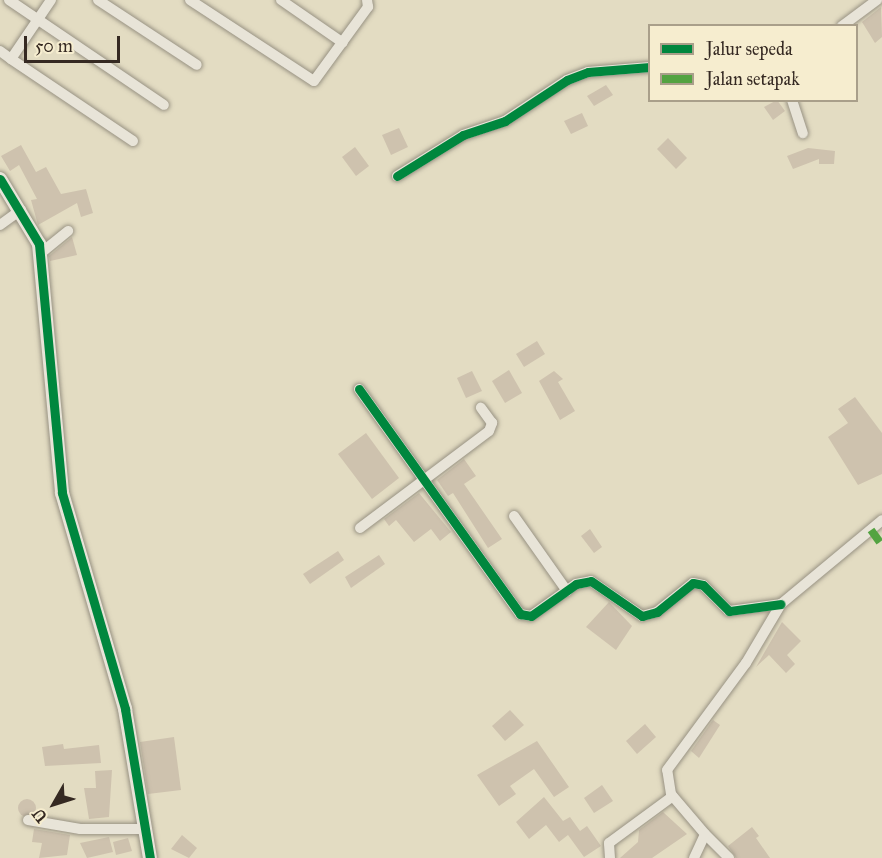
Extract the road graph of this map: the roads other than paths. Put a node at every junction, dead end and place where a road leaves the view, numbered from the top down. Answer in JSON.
{"nodes":[{"id":1,"x":9,"y":0,"type":"edge"},
{"id":2,"x":51,"y":0,"type":"edge"},
{"id":3,"x":98,"y":0,"type":"edge"},
{"id":4,"x":190,"y":0,"type":"edge"},
{"id":5,"x":282,"y":0,"type":"edge"},
{"id":6,"x":367,"y":0,"type":"edge"},
{"id":7,"x":877,"y":0,"type":"edge"},
{"id":8,"x":38,"y":19,"type":"junction"},
{"id":9,"x":845,"y":24,"type":"edge"},
{"id":10,"x":344,"y":43,"type":"junction"},
{"id":11,"x":0,"y":51,"type":"edge"},
{"id":12,"x":11,"y":59,"type":"junction"},
{"id":13,"x":196,"y":65,"type":"dead end"},
{"id":14,"x":648,"y":67,"type":"edge"},
{"id":15,"x":793,"y":102,"type":"edge"},
{"id":16,"x":164,"y":105,"type":"dead end"},
{"id":17,"x":803,"y":133,"type":"dead end"},
{"id":18,"x":133,"y":141,"type":"dead end"},
{"id":19,"x":397,"y":176,"type":"dead end"},
{"id":20,"x":0,"y":178,"type":"edge"},
{"id":21,"x":21,"y":210,"type":"junction"},
{"id":22,"x":0,"y":225,"type":"edge"},
{"id":23,"x":68,"y":231,"type":"dead end"},
{"id":24,"x":41,"y":253,"type":"junction"},
{"id":25,"x":358,"y":389,"type":"dead end"},
{"id":26,"x":481,"y":408,"type":"dead end"},
{"id":27,"x":420,"y":480,"type":"junction"},
{"id":28,"x":514,"y":516,"type":"dead end"},
{"id":29,"x":882,"y":520,"type":"edge"},
{"id":30,"x":360,"y":528,"type":"dead end"},
{"id":31,"x":567,"y":591,"type":"junction"},
{"id":32,"x":781,"y":604,"type":"junction"},
{"id":33,"x":673,"y":796,"type":"junction"},
{"id":34,"x":28,"y":820,"type":"dead end"},
{"id":35,"x":145,"y":829,"type":"junction"},
{"id":36,"x":705,"y":834,"type":"junction"},
{"id":37,"x":150,"y":858,"type":"edge"},
{"id":38,"x":610,"y":858,"type":"edge"},
{"id":39,"x":694,"y":858,"type":"edge"},
{"id":40,"x":729,"y":858,"type":"edge"}],
"edges":[{"from":1,"to":8,"type":"street"},
{"from":2,"to":8,"type":"street"},
{"from":3,"to":13,"type":"street"},
{"from":4,"to":10,"type":"street"},
{"from":5,"to":10,"type":"street"},
{"from":6,"to":10,"type":"street"},
{"from":7,"to":9,"type":"street"},
{"from":8,"to":12,"type":"street"},
{"from":8,"to":16,"type":"street"},
{"from":11,"to":12,"type":"street"},
{"from":12,"to":18,"type":"street"},
{"from":14,"to":19,"type":"street"},
{"from":15,"to":17,"type":"street"},
{"from":20,"to":21,"type":"street"},
{"from":21,"to":22,"type":"street"},
{"from":21,"to":24,"type":"street"},
{"from":23,"to":24,"type":"street"},
{"from":24,"to":35,"type":"street"},
{"from":25,"to":27,"type":"street"},
{"from":26,"to":27,"type":"street"},
{"from":27,"to":30,"type":"street"},
{"from":27,"to":31,"type":"street"},
{"from":28,"to":31,"type":"street"},
{"from":29,"to":32,"type":"street"},
{"from":31,"to":32,"type":"street"},
{"from":32,"to":33,"type":"street"},
{"from":33,"to":36,"type":"street"},
{"from":33,"to":38,"type":"street"},
{"from":34,"to":35,"type":"street"},
{"from":35,"to":37,"type":"street"},
{"from":36,"to":39,"type":"street"},
{"from":36,"to":40,"type":"street"}]}
